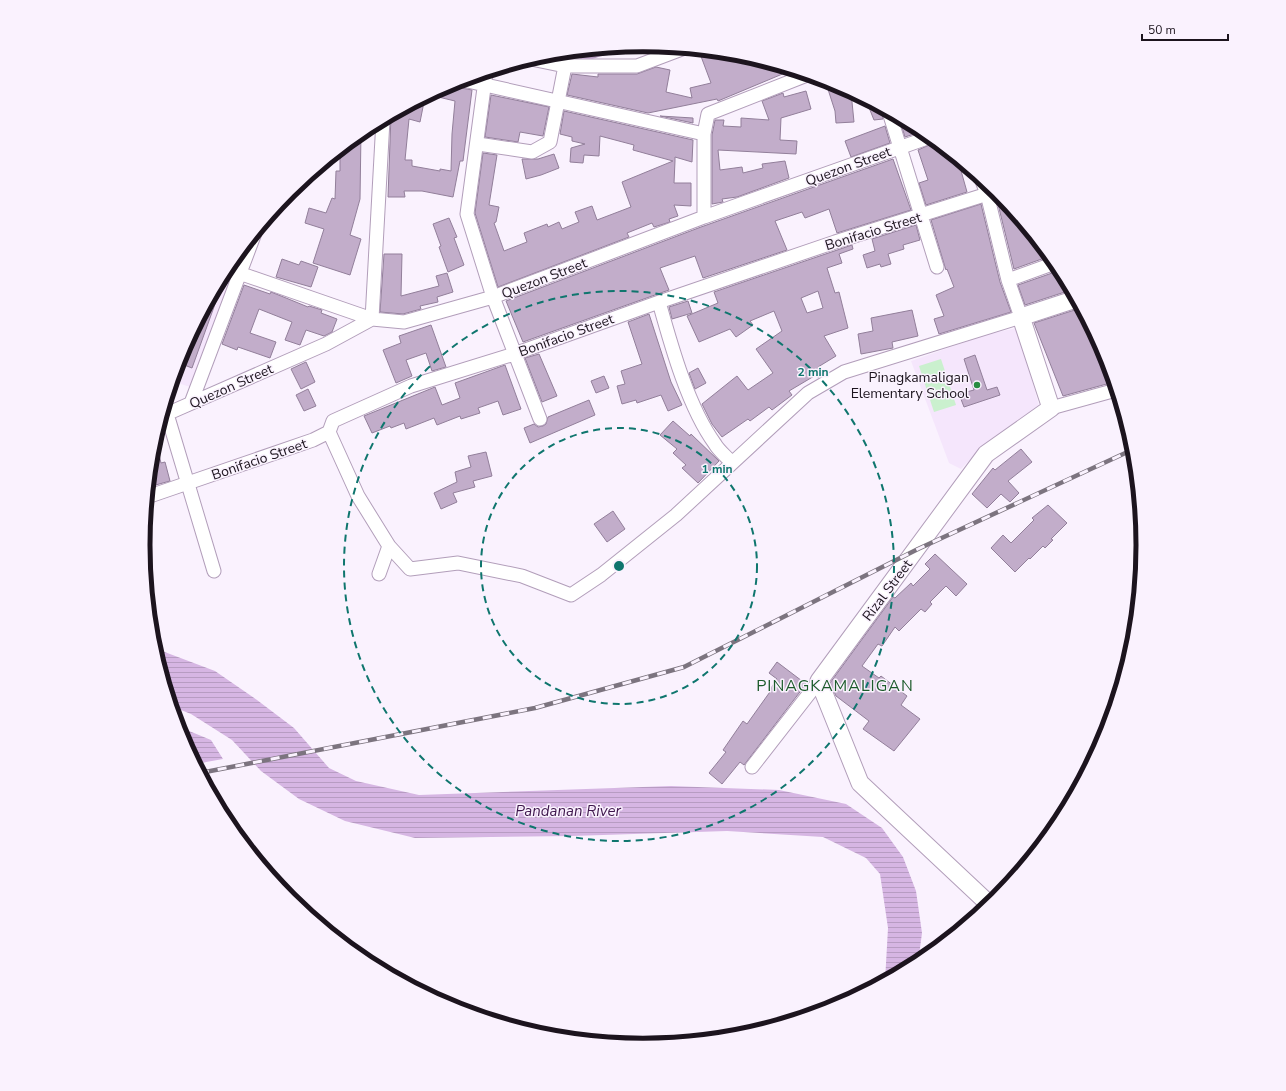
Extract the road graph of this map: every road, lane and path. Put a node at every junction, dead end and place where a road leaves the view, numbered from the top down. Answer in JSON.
{"nodes":[{"id":1,"x":672,"y":53,"type":"edge"},
{"id":2,"x":544,"y":62,"type":"edge"},
{"id":3,"x":565,"y":66,"type":"junction"},
{"id":4,"x":485,"y":78,"type":"edge"},
{"id":5,"x":800,"y":78,"type":"edge"},
{"id":6,"x":559,"y":100,"type":"junction"},
{"id":7,"x":891,"y":119,"type":"edge"},
{"id":8,"x":383,"y":126,"type":"edge"},
{"id":9,"x":704,"y":134,"type":"junction"},
{"id":10,"x":923,"y":139,"type":"edge"},
{"id":11,"x":478,"y":144,"type":"junction"},
{"id":12,"x":900,"y":147,"type":"junction"},
{"id":13,"x":989,"y":194,"type":"edge"},
{"id":14,"x":993,"y":198,"type":"edge"},
{"id":15,"x":922,"y":216,"type":"junction"},
{"id":16,"x":704,"y":217,"type":"junction"},
{"id":17,"x":249,"y":248,"type":"edge"},
{"id":18,"x":1048,"y":264,"type":"edge"},
{"id":19,"x":938,"y":267,"type":"dead end"},
{"id":20,"x":239,"y":273,"type":"junction"},
{"id":21,"x":1008,"y":280,"type":"junction"},
{"id":22,"x":492,"y":297,"type":"junction"},
{"id":23,"x":1071,"y":301,"type":"edge"},
{"id":24,"x":659,"y":302,"type":"junction"},
{"id":25,"x":1021,"y":317,"type":"junction"},
{"id":26,"x":372,"y":319,"type":"junction"},
{"id":27,"x":514,"y":354,"type":"junction"},
{"id":28,"x":1111,"y":391,"type":"edge"},
{"id":29,"x":191,"y":403,"type":"junction"},
{"id":30,"x":1051,"y":408,"type":"junction"},
{"id":31,"x":167,"y":413,"type":"edge"},
{"id":32,"x":166,"y":420,"type":"edge"},
{"id":33,"x":540,"y":420,"type":"dead end"},
{"id":34,"x":329,"y":432,"type":"junction"},
{"id":35,"x":732,"y":462,"type":"junction"},
{"id":36,"x":189,"y":483,"type":"junction"},
{"id":37,"x":153,"y":495,"type":"edge"},
{"id":38,"x":389,"y":546,"type":"junction"},
{"id":39,"x":214,"y":571,"type":"dead end"},
{"id":40,"x":378,"y":574,"type":"dead end"},
{"id":41,"x":819,"y":682,"type":"junction"},
{"id":42,"x":752,"y":767,"type":"dead end"},
{"id":43,"x":985,"y":901,"type":"edge"}],
"edges":[{"from":1,"to":3,"type":"street"},
{"from":2,"to":3,"type":"street"},
{"from":3,"to":6,"type":"street"},
{"from":4,"to":6,"type":"street"},
{"from":4,"to":11,"type":"street"},
{"from":5,"to":9,"type":"street"},
{"from":6,"to":9,"type":"street"},
{"from":6,"to":11,"type":"street"},
{"from":7,"to":12,"type":"street"},
{"from":8,"to":26,"type":"street"},
{"from":9,"to":16,"type":"street"},
{"from":10,"to":12,"type":"street","name":"Quezon Street"},
{"from":11,"to":22,"type":"street"},
{"from":12,"to":15,"type":"street"},
{"from":12,"to":16,"type":"street","name":"Quezon Street"},
{"from":13,"to":15,"type":"street","name":"Bonifacio Street"},
{"from":14,"to":21,"type":"street"},
{"from":15,"to":19,"type":"street"},
{"from":15,"to":24,"type":"street","name":"Bonifacio Street"},
{"from":16,"to":22,"type":"street","name":"Quezon Street"},
{"from":17,"to":20,"type":"street"},
{"from":18,"to":21,"type":"street"},
{"from":20,"to":26,"type":"street"},
{"from":20,"to":29,"type":"street"},
{"from":21,"to":25,"type":"street"},
{"from":22,"to":26,"type":"street","name":"Quezon Street"},
{"from":22,"to":27,"type":"street"},
{"from":23,"to":25,"type":"street"},
{"from":24,"to":27,"type":"street","name":"Bonifacio Street"},
{"from":24,"to":35,"type":"street"},
{"from":25,"to":30,"type":"street"},
{"from":25,"to":35,"type":"street"},
{"from":26,"to":29,"type":"street","name":"Quezon Street"},
{"from":27,"to":33,"type":"street"},
{"from":27,"to":34,"type":"street","name":"Bonifacio Street"},
{"from":28,"to":30,"type":"street"},
{"from":29,"to":31,"type":"street","name":"Quezon Street"},
{"from":30,"to":41,"type":"street","name":"Rizal Street"},
{"from":32,"to":36,"type":"street"},
{"from":34,"to":36,"type":"street","name":"Bonifacio Street"},
{"from":34,"to":38,"type":"street"},
{"from":35,"to":38,"type":"street"},
{"from":36,"to":37,"type":"street","name":"Bonifacio Street"},
{"from":36,"to":39,"type":"street"},
{"from":38,"to":40,"type":"street"},
{"from":41,"to":42,"type":"street"},
{"from":41,"to":43,"type":"street"}]}
